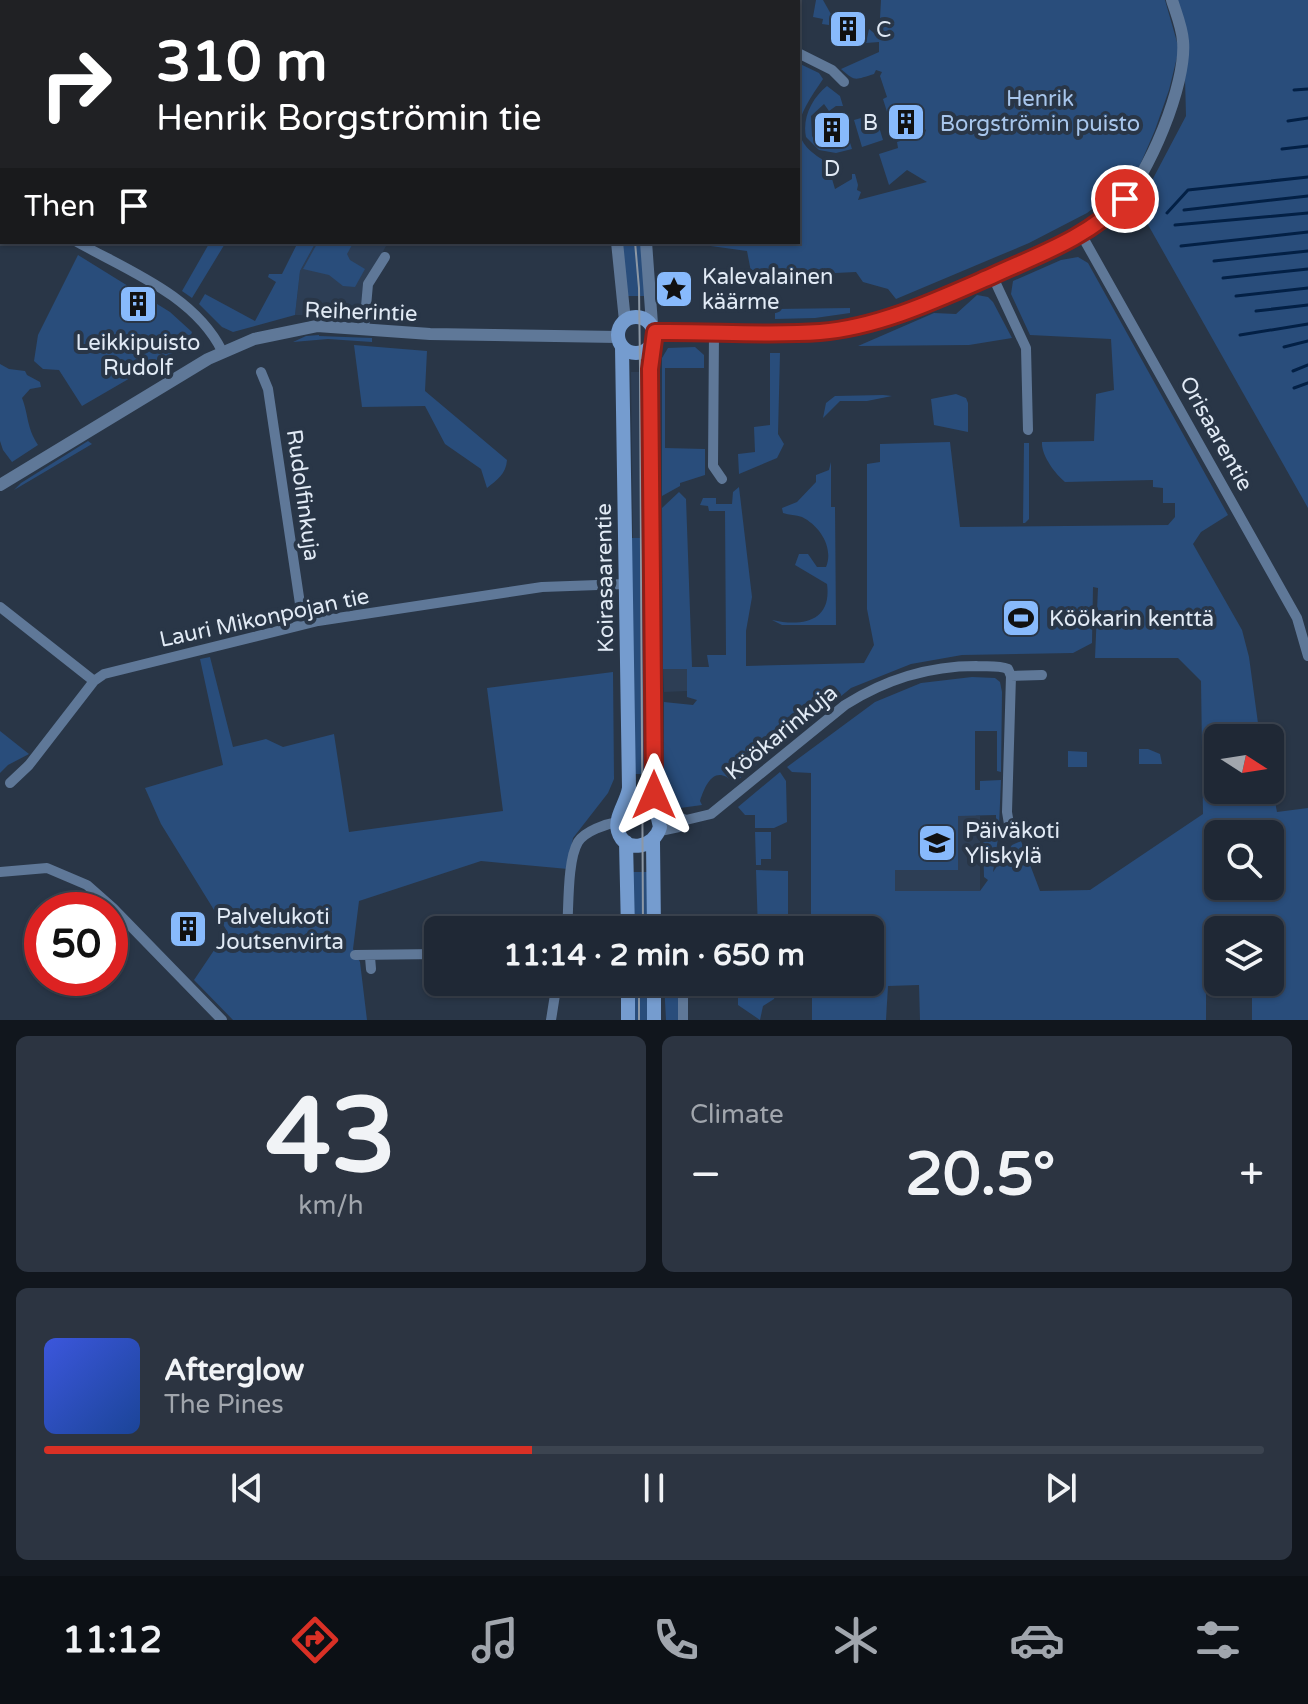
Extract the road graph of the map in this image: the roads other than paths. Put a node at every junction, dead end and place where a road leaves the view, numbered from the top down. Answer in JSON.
{"nodes":[{"id":1,"x":1172,"y":0,"type":"edge"},
{"id":2,"x":800,"y":54,"type":"edge"},
{"id":3,"x":844,"y":82,"type":"dead end"},
{"id":4,"x":1081,"y":234,"type":"junction"},
{"id":5,"x":81,"y":244,"type":"edge"},
{"id":6,"x":617,"y":244,"type":"edge"},
{"id":7,"x":646,"y":244,"type":"edge"},
{"id":8,"x":385,"y":257,"type":"dead end"},
{"id":9,"x":992,"y":275,"type":"junction"},
{"id":10,"x":625,"y":321,"type":"junction"},
{"id":11,"x":364,"y":329,"type":"junction"},
{"id":12,"x":714,"y":332,"type":"junction"},
{"id":13,"x":653,"y":334,"type":"junction"},
{"id":14,"x":620,"y":342,"type":"junction"},
{"id":15,"x":222,"y":351,"type":"junction"},
{"id":16,"x":261,"y":372,"type":"dead end"},
{"id":17,"x":1028,"y":430,"type":"dead end"},
{"id":18,"x":722,"y":479,"type":"dead end"},
{"id":19,"x":0,"y":485,"type":"edge"},
{"id":20,"x":626,"y":584,"type":"junction"},
{"id":21,"x":0,"y":607,"type":"edge"},
{"id":22,"x":303,"y":624,"type":"junction"},
{"id":23,"x":1308,"y":656,"type":"edge"},
{"id":24,"x":1042,"y":675,"type":"dead end"},
{"id":25,"x":1011,"y":676,"type":"junction"},
{"id":26,"x":94,"y":681,"type":"junction"},
{"id":27,"x":10,"y":783,"type":"dead end"},
{"id":28,"x":657,"y":825,"type":"junction"},
{"id":29,"x":621,"y":826,"type":"junction"},
{"id":30,"x":1010,"y":830,"type":"dead end"},
{"id":31,"x":0,"y":872,"type":"edge"},
{"id":32,"x":568,"y":916,"type":"edge"},
{"id":33,"x":627,"y":916,"type":"edge"},
{"id":34,"x":654,"y":916,"type":"edge"},
{"id":35,"x":355,"y":955,"type":"dead end"},
{"id":36,"x":424,"y":955,"type":"edge"},
{"id":37,"x":370,"y":957,"type":"junction"},
{"id":38,"x":371,"y":969,"type":"dead end"},
{"id":39,"x":555,"y":996,"type":"edge"},
{"id":40,"x":628,"y":996,"type":"edge"},
{"id":41,"x":654,"y":996,"type":"edge"},
{"id":42,"x":683,"y":996,"type":"edge"},
{"id":43,"x":222,"y":1020,"type":"edge"},
{"id":44,"x":551,"y":1020,"type":"edge"},
{"id":45,"x":628,"y":1020,"type":"edge"},
{"id":46,"x":654,"y":1020,"type":"edge"},
{"id":47,"x":683,"y":1020,"type":"edge"}],
"edges":[{"from":1,"to":4,"type":"street"},
{"from":2,"to":3,"type":"street"},
{"from":4,"to":9,"type":"street"},
{"from":4,"to":23,"type":"street","name":"Orisaarentie"},
{"from":5,"to":15,"type":"street"},
{"from":6,"to":10,"type":"street"},
{"from":7,"to":13,"type":"street"},
{"from":8,"to":11,"type":"street"},
{"from":9,"to":12,"type":"street"},
{"from":9,"to":17,"type":"street"},
{"from":10,"to":13,"type":"main road"},
{"from":10,"to":14,"type":"main road"},
{"from":11,"to":14,"type":"street","name":"Reiherintie"},
{"from":11,"to":15,"type":"street","name":"Reiherintie"},
{"from":12,"to":13,"type":"street"},
{"from":12,"to":18,"type":"street"},
{"from":13,"to":14,"type":"main road"},
{"from":13,"to":28,"type":"main road"},
{"from":14,"to":20,"type":"main road","name":"Koirasaarentie"},
{"from":15,"to":19,"type":"street","name":"Reiherintie"},
{"from":16,"to":22,"type":"street","name":"Rudolfinkuja"},
{"from":20,"to":22,"type":"street","name":"Lauri Mikonpojan tie"},
{"from":20,"to":29,"type":"main road","name":"Koirasaarentie"},
{"from":21,"to":26,"type":"street"},
{"from":22,"to":26,"type":"street","name":"Lauri Mikonpojan tie"},
{"from":24,"to":25,"type":"street","name":"Köökarinkuja"},
{"from":25,"to":28,"type":"street","name":"Köökarinkuja"},
{"from":25,"to":30,"type":"street"},
{"from":26,"to":27,"type":"street"},
{"from":28,"to":29,"type":"main road"},
{"from":28,"to":29,"type":"main road"},
{"from":28,"to":34,"type":"main road"},
{"from":29,"to":32,"type":"street"},
{"from":29,"to":33,"type":"main road","name":"Koirasaarentie"},
{"from":31,"to":43,"type":"street"},
{"from":35,"to":37,"type":"street"},
{"from":36,"to":37,"type":"street"},
{"from":37,"to":38,"type":"street"},
{"from":39,"to":44,"type":"street"},
{"from":40,"to":45,"type":"main road"},
{"from":41,"to":46,"type":"main road"},
{"from":42,"to":47,"type":"street"}]}
